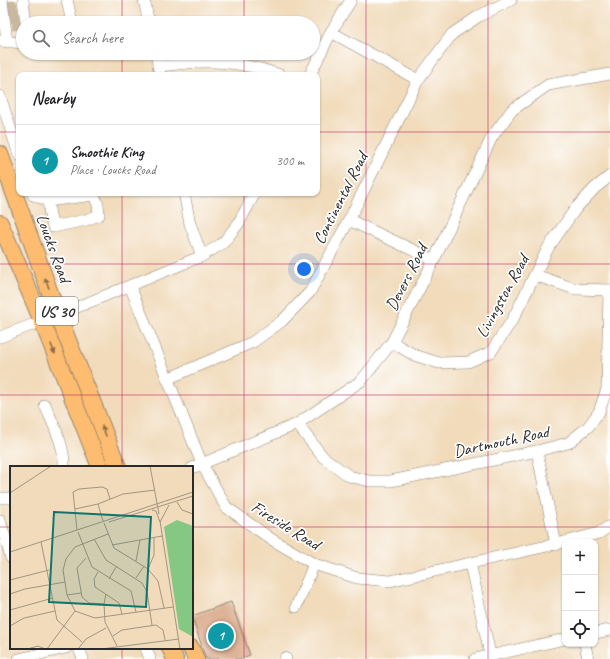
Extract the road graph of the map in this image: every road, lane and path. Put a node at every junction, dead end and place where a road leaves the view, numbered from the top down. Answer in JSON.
{"nodes":[{"id":1,"x":67,"y":0,"type":"edge"},
{"id":2,"x":144,"y":0,"type":"edge"},
{"id":3,"x":351,"y":0,"type":"edge"},
{"id":4,"x":511,"y":0,"type":"edge"},
{"id":5,"x":16,"y":15,"type":"edge"},
{"id":6,"x":70,"y":16,"type":"edge"},
{"id":7,"x":147,"y":16,"type":"edge"},
{"id":8,"x":331,"y":32,"type":"junction"},
{"id":9,"x":4,"y":41,"type":"edge"},
{"id":10,"x":16,"y":42,"type":"edge"},
{"id":11,"x":320,"y":55,"type":"edge"},
{"id":12,"x":157,"y":60,"type":"edge"},
{"id":13,"x":317,"y":60,"type":"edge"},
{"id":14,"x":159,"y":71,"type":"edge"},
{"id":15,"x":272,"y":72,"type":"edge"},
{"id":16,"x":311,"y":72,"type":"edge"},
{"id":17,"x":610,"y":74,"type":"edge"},
{"id":18,"x":418,"y":80,"type":"junction"},
{"id":19,"x":0,"y":96,"type":"edge"},
{"id":20,"x":9,"y":125,"type":"edge"},
{"id":21,"x":16,"y":146,"type":"edge"},
{"id":22,"x":0,"y":154,"type":"edge"},
{"id":23,"x":610,"y":176,"type":"edge"},
{"id":24,"x":28,"y":196,"type":"edge"},
{"id":25,"x":37,"y":196,"type":"edge"},
{"id":26,"x":86,"y":196,"type":"edge"},
{"id":27,"x":94,"y":196,"type":"edge"},
{"id":28,"x":185,"y":196,"type":"edge"},
{"id":29,"x":253,"y":196,"type":"edge"},
{"id":30,"x":17,"y":201,"type":"junction"},
{"id":31,"x":48,"y":201,"type":"junction"},
{"id":32,"x":349,"y":220,"type":"junction"},
{"id":33,"x":0,"y":223,"type":"edge"},
{"id":34,"x":202,"y":256,"type":"junction"},
{"id":35,"x":434,"y":260,"type":"junction"},
{"id":36,"x":535,"y":275,"type":"junction"},
{"id":37,"x":130,"y":286,"type":"junction"},
{"id":38,"x":610,"y":290,"type":"edge"},
{"id":39,"x":58,"y":316,"type":"junction"},
{"id":40,"x":42,"y":321,"type":"junction"},
{"id":41,"x":0,"y":337,"type":"edge"},
{"id":42,"x":392,"y":342,"type":"junction"},
{"id":43,"x":167,"y":379,"type":"junction"},
{"id":44,"x":45,"y":405,"type":"dead end"},
{"id":45,"x":297,"y":424,"type":"junction"},
{"id":46,"x":537,"y":451,"type":"junction"},
{"id":47,"x":64,"y":466,"type":"edge"},
{"id":48,"x":100,"y":466,"type":"edge"},
{"id":49,"x":118,"y":466,"type":"edge"},
{"id":50,"x":197,"y":466,"type":"edge"},
{"id":51,"x":0,"y":517,"type":"edge"},
{"id":52,"x":10,"y":518,"type":"edge"},
{"id":53,"x":0,"y":520,"type":"edge"},
{"id":54,"x":610,"y":526,"type":"edge"},
{"id":55,"x":577,"y":539,"type":"edge"},
{"id":56,"x":562,"y":543,"type":"edge"},
{"id":57,"x":10,"y":555,"type":"edge"},
{"id":58,"x":470,"y":563,"type":"junction"},
{"id":59,"x":314,"y":564,"type":"junction"},
{"id":60,"x":296,"y":607,"type":"dead end"},
{"id":61,"x":610,"y":630,"type":"edge"},
{"id":62,"x":598,"y":632,"type":"edge"},
{"id":63,"x":562,"y":640,"type":"edge"},
{"id":64,"x":586,"y":647,"type":"edge"},
{"id":65,"x":62,"y":649,"type":"edge"},
{"id":66,"x":79,"y":649,"type":"edge"},
{"id":67,"x":146,"y":649,"type":"edge"},
{"id":68,"x":170,"y":649,"type":"edge"},
{"id":69,"x":191,"y":649,"type":"edge"},
{"id":70,"x":490,"y":657,"type":"edge"},
{"id":71,"x":19,"y":659,"type":"edge"},
{"id":72,"x":82,"y":659,"type":"edge"},
{"id":73,"x":150,"y":659,"type":"edge"},
{"id":74,"x":175,"y":659,"type":"edge"},
{"id":75,"x":196,"y":659,"type":"edge"},
{"id":76,"x":475,"y":659,"type":"edge"},
{"id":77,"x":588,"y":659,"type":"edge"}],
"edges":[{"from":1,"to":6,"type":"street"},
{"from":2,"to":7,"type":"street"},
{"from":3,"to":8,"type":"street"},
{"from":4,"to":18,"type":"street","name":"Continental Road"},
{"from":5,"to":9,"type":"street"},
{"from":8,"to":11,"type":"street"},
{"from":8,"to":18,"type":"street"},
{"from":9,"to":10,"type":"street"},
{"from":12,"to":14,"type":"street"},
{"from":13,"to":16,"type":"street"},
{"from":14,"to":15,"type":"street"},
{"from":17,"to":35,"type":"street","name":"Devers Road"},
{"from":18,"to":32,"type":"street","name":"Continental Road"},
{"from":19,"to":20,"type":"street"},
{"from":20,"to":21,"type":"street"},
{"from":22,"to":30,"type":"highway","name":"Loucks Road","number":"US 30"},
{"from":23,"to":36,"type":"street","name":"Livingston Road"},
{"from":24,"to":30,"type":"street"},
{"from":25,"to":31,"type":"street"},
{"from":26,"to":31,"type":"street"},
{"from":27,"to":31,"type":"street"},
{"from":28,"to":34,"type":"street"},
{"from":29,"to":34,"type":"street"},
{"from":39,"to":30,"type":"highway","name":"Loucks Road","number":"US 30","one_way":true},
{"from":32,"to":35,"type":"street"},
{"from":32,"to":43,"type":"street","name":"Continental Road"},
{"from":33,"to":40,"type":"highway","number":"US 30"},
{"from":34,"to":37,"type":"street"},
{"from":35,"to":42,"type":"street","name":"Devers Road"},
{"from":36,"to":38,"type":"street"},
{"from":36,"to":42,"type":"street","name":"Livingston Road"},
{"from":37,"to":39,"type":"street"},
{"from":37,"to":43,"type":"street","name":"Fireside Road"},
{"from":38,"to":46,"type":"street","name":"Dartmouth Road"},
{"from":49,"to":39,"type":"highway","name":"Loucks Road","number":"US 30","one_way":true},
{"from":40,"to":41,"type":"street"},
{"from":40,"to":48,"type":"highway","number":"US 30","one_way":true},
{"from":42,"to":45,"type":"street","name":"Devers Road"},
{"from":43,"to":50,"type":"street","name":"Fireside Road"},
{"from":44,"to":47,"type":"street"},
{"from":45,"to":46,"type":"street","name":"Dartmouth Road"},
{"from":45,"to":50,"type":"street","name":"Devers Road"},
{"from":46,"to":56,"type":"street"},
{"from":50,"to":59,"type":"street","name":"Fireside Road"},
{"from":51,"to":52,"type":"street"},
{"from":53,"to":57,"type":"street"},
{"from":54,"to":55,"type":"street","name":"Fireside Road"},
{"from":56,"to":58,"type":"street","name":"Fireside Road"},
{"from":58,"to":59,"type":"street","name":"Fireside Road"},
{"from":58,"to":70,"type":"street"},
{"from":59,"to":60,"type":"street"},
{"from":61,"to":62,"type":"street"},
{"from":63,"to":70,"type":"street"},
{"from":64,"to":77,"type":"street"},
{"from":65,"to":71,"type":"street"},
{"from":66,"to":72,"type":"street"},
{"from":67,"to":73,"type":"street"},
{"from":68,"to":74,"type":"highway"},
{"from":69,"to":75,"type":"highway"},
{"from":70,"to":76,"type":"street"}]}
